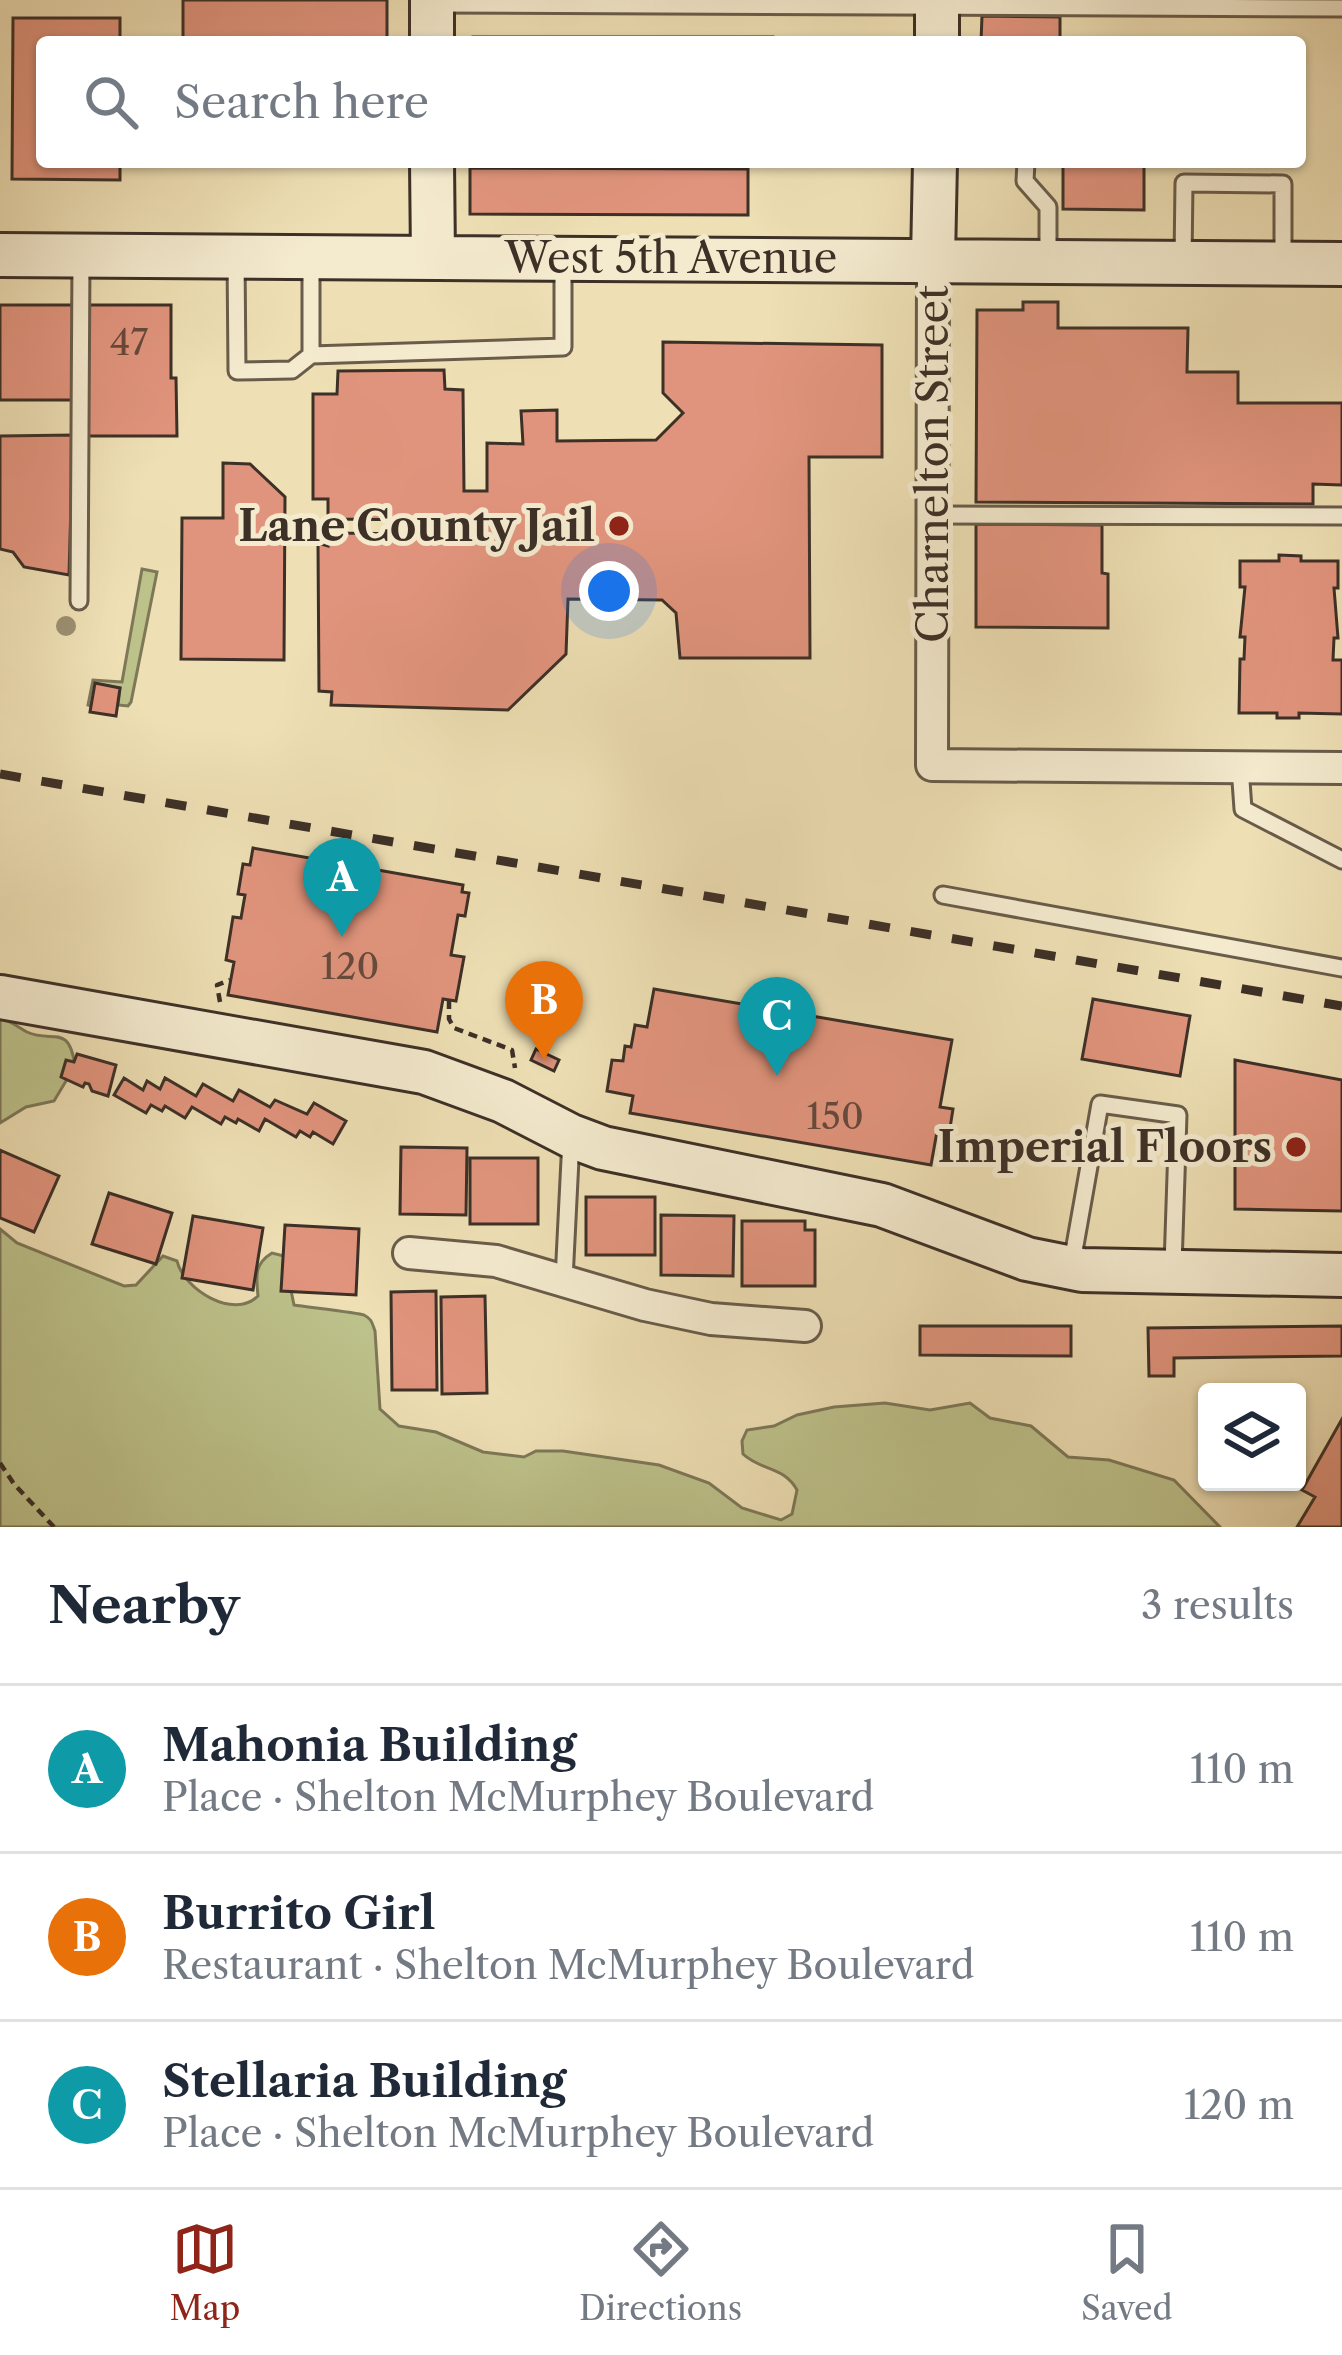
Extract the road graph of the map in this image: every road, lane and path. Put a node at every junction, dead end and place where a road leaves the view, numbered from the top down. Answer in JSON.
{"nodes":[{"id":1,"x":685,"y":3,"type":"edge"},
{"id":2,"x":797,"y":3,"type":"edge"},
{"id":3,"x":1342,"y":8,"type":"edge"},
{"id":4,"x":432,"y":16,"type":"edge"},
{"id":5,"x":937,"y":16,"type":"edge"},
{"id":6,"x":432,"y":168,"type":"edge"},
{"id":7,"x":935,"y":168,"type":"edge"},
{"id":8,"x":1026,"y":168,"type":"edge"},
{"id":9,"x":0,"y":255,"type":"edge"},
{"id":10,"x":81,"y":255,"type":"junction"},
{"id":11,"x":236,"y":255,"type":"junction"},
{"id":12,"x":310,"y":256,"type":"junction"},
{"id":13,"x":433,"y":257,"type":"junction"},
{"id":14,"x":562,"y":258,"type":"junction"},
{"id":15,"x":933,"y":259,"type":"junction"},
{"id":16,"x":1048,"y":262,"type":"junction"},
{"id":17,"x":1342,"y":263,"type":"edge"},
{"id":18,"x":1183,"y":265,"type":"junction"},
{"id":19,"x":1283,"y":265,"type":"junction"},
{"id":20,"x":311,"y":355,"type":"junction"},
{"id":21,"x":933,"y":515,"type":"junction"},
{"id":22,"x":1342,"y":516,"type":"edge"},
{"id":23,"x":79,"y":601,"type":"dead end"},
{"id":24,"x":1240,"y":767,"type":"junction"},
{"id":25,"x":1342,"y":768,"type":"edge"},
{"id":26,"x":1342,"y":860,"type":"edge"},
{"id":27,"x":943,"y":895,"type":"dead end"},
{"id":28,"x":1342,"y":968,"type":"edge"},
{"id":29,"x":230,"y":980,"type":"dead end"},
{"id":30,"x":0,"y":997,"type":"edge"},
{"id":31,"x":449,"y":1000,"type":"dead end"},
{"id":32,"x":221,"y":1008,"type":"dead end"},
{"id":33,"x":513,"y":1074,"type":"dead end"},
{"id":34,"x":571,"y":1136,"type":"junction"},
{"id":35,"x":409,"y":1253,"type":"dead end"},
{"id":36,"x":1071,"y":1268,"type":"junction"},
{"id":37,"x":1173,"y":1275,"type":"junction"},
{"id":38,"x":1342,"y":1275,"type":"edge"},
{"id":39,"x":564,"y":1280,"type":"junction"},
{"id":40,"x":805,"y":1326,"type":"dead end"},
{"id":41,"x":0,"y":1462,"type":"edge"},
{"id":42,"x":54,"y":1527,"type":"edge"}],
"edges":[{"from":1,"to":2,"type":"lane"},
{"from":1,"to":4,"type":"lane"},
{"from":2,"to":5,"type":"lane"},
{"from":3,"to":5,"type":"lane"},
{"from":6,"to":13,"type":"street"},
{"from":7,"to":15,"type":"street","name":"Charnelton Street"},
{"from":8,"to":16,"type":"lane"},
{"from":9,"to":10,"type":"street","name":"West 5th Avenue"},
{"from":10,"to":11,"type":"street","name":"West 5th Avenue"},
{"from":10,"to":23,"type":"lane"},
{"from":11,"to":12,"type":"street","name":"West 5th Avenue"},
{"from":11,"to":20,"type":"lane"},
{"from":12,"to":13,"type":"street","name":"West 5th Avenue"},
{"from":12,"to":20,"type":"lane"},
{"from":13,"to":14,"type":"street","name":"West 5th Avenue"},
{"from":14,"to":15,"type":"street","name":"West 5th Avenue"},
{"from":14,"to":20,"type":"lane"},
{"from":15,"to":16,"type":"street","name":"West 5th Avenue"},
{"from":15,"to":21,"type":"street","name":"Charnelton Street"},
{"from":16,"to":18,"type":"street","name":"West 5th Avenue"},
{"from":17,"to":19,"type":"street","name":"West 5th Avenue"},
{"from":18,"to":19,"type":"street","name":"West 5th Avenue"},
{"from":18,"to":19,"type":"lane"},
{"from":21,"to":22,"type":"lane"},
{"from":21,"to":24,"type":"street","name":"Charnelton Street"},
{"from":24,"to":25,"type":"street"},
{"from":24,"to":26,"type":"lane"},
{"from":27,"to":28,"type":"lane"},
{"from":29,"to":32,"type":"path"},
{"from":30,"to":34,"type":"street"},
{"from":31,"to":33,"type":"path"},
{"from":34,"to":36,"type":"street"},
{"from":34,"to":39,"type":"lane"},
{"from":35,"to":39,"type":"street"},
{"from":36,"to":37,"type":"street"},
{"from":36,"to":37,"type":"lane"},
{"from":37,"to":38,"type":"street"},
{"from":39,"to":40,"type":"street"},
{"from":41,"to":42,"type":"path"}]}
